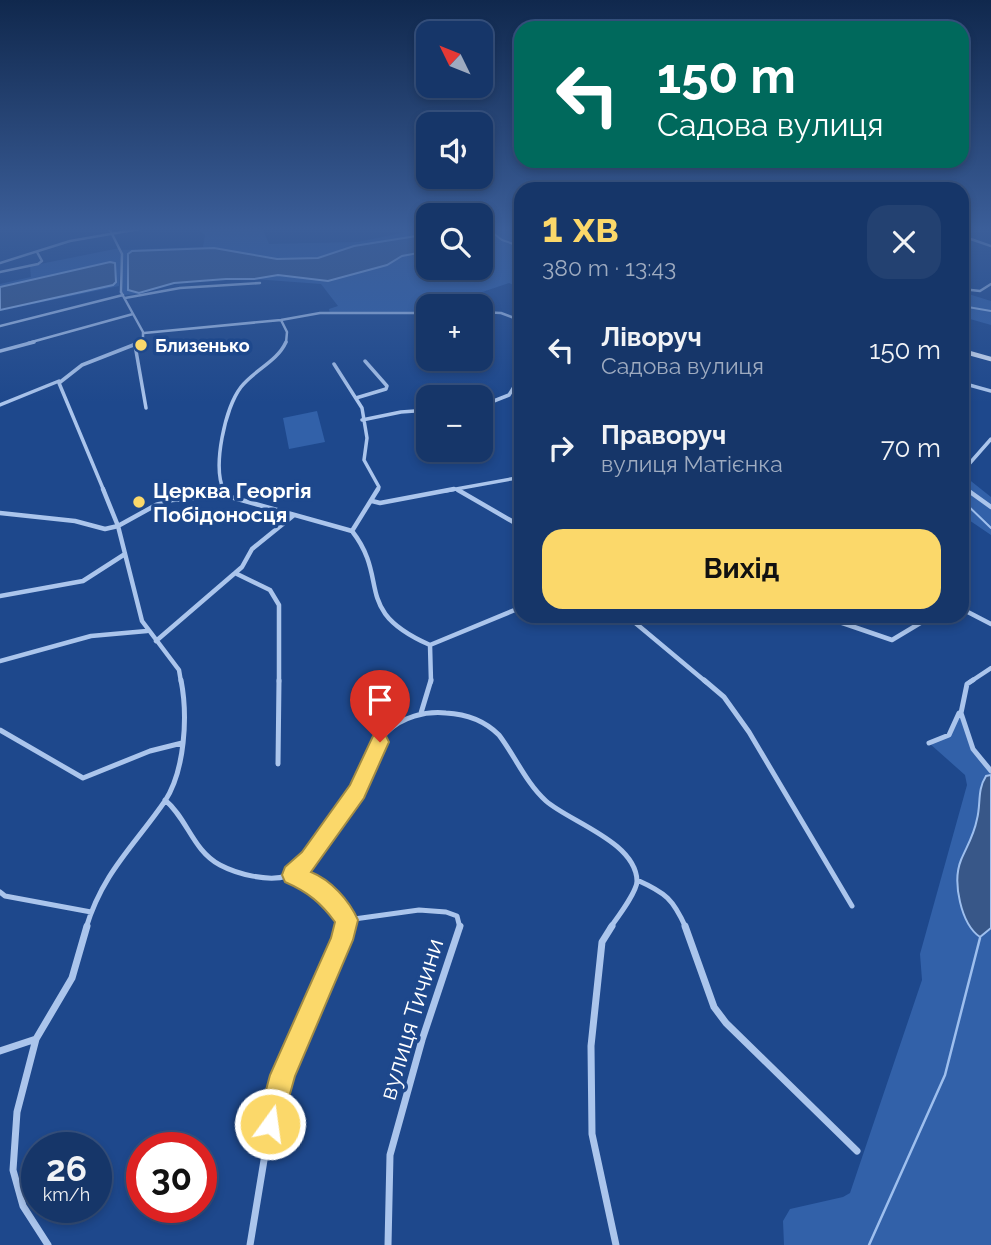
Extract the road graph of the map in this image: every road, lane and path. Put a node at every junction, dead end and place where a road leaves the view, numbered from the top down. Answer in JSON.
{"nodes":[{"id":1,"x":123,"y":286,"type":"edge"},
{"id":2,"x":210,"y":286,"type":"edge"},
{"id":3,"x":987,"y":286,"type":"edge"},
{"id":4,"x":969,"y":289,"type":"edge"},
{"id":5,"x":123,"y":295,"type":"junction"},
{"id":6,"x":416,"y":313,"type":"edge"},
{"id":7,"x":493,"y":313,"type":"edge"},
{"id":8,"x":133,"y":314,"type":"junction"},
{"id":9,"x":514,"y":318,"type":"edge"},
{"id":10,"x":281,"y":320,"type":"junction"},
{"id":11,"x":0,"y":326,"type":"edge"},
{"id":12,"x":143,"y":332,"type":"junction"},
{"id":13,"x":135,"y":345,"type":"junction"},
{"id":14,"x":0,"y":351,"type":"edge"},
{"id":15,"x":969,"y":353,"type":"edge"},
{"id":16,"x":991,"y":359,"type":"edge"},
{"id":17,"x":365,"y":360,"type":"dead end"},
{"id":18,"x":334,"y":364,"type":"dead end"},
{"id":19,"x":60,"y":380,"type":"junction"},
{"id":20,"x":969,"y":385,"type":"edge"},
{"id":21,"x":514,"y":387,"type":"edge"},
{"id":22,"x":991,"y":391,"type":"edge"},
{"id":23,"x":356,"y":398,"type":"junction"},
{"id":24,"x":493,"y":401,"type":"edge"},
{"id":25,"x":0,"y":405,"type":"edge"},
{"id":26,"x":146,"y":408,"type":"dead end"},
{"id":27,"x":416,"y":411,"type":"edge"},
{"id":28,"x":362,"y":420,"type":"junction"},
{"id":29,"x":991,"y":439,"type":"edge"},
{"id":30,"x":969,"y":467,"type":"edge"},
{"id":31,"x":514,"y":478,"type":"edge"},
{"id":32,"x":221,"y":487,"type":"junction"},
{"id":33,"x":457,"y":489,"type":"junction"},
{"id":34,"x":969,"y":492,"type":"edge"},
{"id":35,"x":209,"y":496,"type":"junction"},
{"id":36,"x":227,"y":496,"type":"junction"},
{"id":37,"x":371,"y":501,"type":"junction"},
{"id":38,"x":991,"y":507,"type":"edge"},
{"id":39,"x":0,"y":513,"type":"edge"},
{"id":40,"x":294,"y":515,"type":"junction"},
{"id":41,"x":514,"y":522,"type":"edge"},
{"id":42,"x":118,"y":523,"type":"junction"},
{"id":43,"x":352,"y":531,"type":"junction"},
{"id":44,"x":125,"y":554,"type":"junction"},
{"id":45,"x":235,"y":573,"type":"junction"},
{"id":46,"x":0,"y":596,"type":"edge"},
{"id":47,"x":514,"y":610,"type":"edge"},
{"id":48,"x":969,"y":613,"type":"edge"},
{"id":49,"x":635,"y":623,"type":"edge"},
{"id":50,"x":842,"y":623,"type":"edge"},
{"id":51,"x":920,"y":623,"type":"edge"},
{"id":52,"x":991,"y":624,"type":"edge"},
{"id":53,"x":148,"y":631,"type":"junction"},
{"id":54,"x":156,"y":641,"type":"junction"},
{"id":55,"x":430,"y":645,"type":"junction"},
{"id":56,"x":0,"y":661,"type":"edge"},
{"id":57,"x":991,"y":668,"type":"edge"},
{"id":58,"x":961,"y":709,"type":"junction"},
{"id":59,"x":421,"y":713,"type":"junction"},
{"id":60,"x":0,"y":730,"type":"edge"},
{"id":61,"x":182,"y":743,"type":"junction"},
{"id":62,"x":929,"y":743,"type":"dead end"},
{"id":63,"x":278,"y":764,"type":"dead end"},
{"id":64,"x":991,"y":771,"type":"edge"},
{"id":65,"x":165,"y":800,"type":"junction"},
{"id":66,"x":293,"y":875,"type":"junction"},
{"id":67,"x":637,"y":880,"type":"junction"},
{"id":68,"x":2,"y":895,"type":"edge"},
{"id":69,"x":852,"y":906,"type":"dead end"},
{"id":70,"x":91,"y":912,"type":"junction"},
{"id":71,"x":347,"y":920,"type":"junction"},
{"id":72,"x":36,"y":1039,"type":"junction"},
{"id":73,"x":0,"y":1051,"type":"edge"},
{"id":74,"x":858,"y":1151,"type":"dead end"},
{"id":75,"x":48,"y":1245,"type":"edge"},
{"id":76,"x":250,"y":1245,"type":"edge"},
{"id":77,"x":388,"y":1245,"type":"edge"},
{"id":78,"x":616,"y":1245,"type":"edge"}],
"edges":[{"from":1,"to":5,"type":"street"},
{"from":2,"to":5,"type":"street"},
{"from":3,"to":4,"type":"street"},
{"from":5,"to":8,"type":"street"},
{"from":5,"to":11,"type":"street"},
{"from":6,"to":10,"type":"street"},
{"from":7,"to":9,"type":"street"},
{"from":8,"to":12,"type":"street"},
{"from":8,"to":14,"type":"street"},
{"from":10,"to":12,"type":"street"},
{"from":10,"to":32,"type":"street"},
{"from":12,"to":13,"type":"street"},
{"from":13,"to":19,"type":"street"},
{"from":13,"to":26,"type":"street"},
{"from":15,"to":16,"type":"main road"},
{"from":17,"to":23,"type":"street"},
{"from":18,"to":23,"type":"street"},
{"from":19,"to":25,"type":"street"},
{"from":19,"to":42,"type":"street"},
{"from":20,"to":22,"type":"street"},
{"from":21,"to":24,"type":"street"},
{"from":23,"to":28,"type":"street"},
{"from":27,"to":28,"type":"street"},
{"from":28,"to":37,"type":"street"},
{"from":29,"to":30,"type":"street"},
{"from":31,"to":33,"type":"street"},
{"from":32,"to":35,"type":"street"},
{"from":32,"to":36,"type":"street"},
{"from":33,"to":37,"type":"street"},
{"from":33,"to":41,"type":"street"},
{"from":34,"to":38,"type":"street"},
{"from":35,"to":36,"type":"street"},
{"from":35,"to":42,"type":"street"},
{"from":36,"to":40,"type":"street"},
{"from":37,"to":43,"type":"street"},
{"from":39,"to":42,"type":"street"},
{"from":40,"to":43,"type":"street"},
{"from":40,"to":45,"type":"street"},
{"from":42,"to":44,"type":"street"},
{"from":43,"to":55,"type":"street"},
{"from":44,"to":46,"type":"street"},
{"from":44,"to":53,"type":"street"},
{"from":45,"to":54,"type":"street"},
{"from":45,"to":63,"type":"street"},
{"from":47,"to":55,"type":"street"},
{"from":48,"to":52,"type":"street"},
{"from":49,"to":69,"type":"street"},
{"from":50,"to":51,"type":"street"},
{"from":53,"to":54,"type":"street"},
{"from":53,"to":56,"type":"street"},
{"from":54,"to":61,"type":"street"},
{"from":55,"to":59,"type":"street"},
{"from":57,"to":58,"type":"street"},
{"from":58,"to":62,"type":"street"},
{"from":58,"to":64,"type":"street"},
{"from":59,"to":66,"type":"street"},
{"from":59,"to":67,"type":"street"},
{"from":60,"to":61,"type":"street"},
{"from":61,"to":65,"type":"street"},
{"from":65,"to":66,"type":"street"},
{"from":65,"to":70,"type":"street"},
{"from":66,"to":71,"type":"street"},
{"from":67,"to":74,"type":"street"},
{"from":67,"to":78,"type":"street"},
{"from":68,"to":70,"type":"street"},
{"from":70,"to":72,"type":"street"},
{"from":71,"to":76,"type":"street"},
{"from":71,"to":77,"type":"street","name":"вулиця Тичини"},
{"from":72,"to":73,"type":"street"},
{"from":72,"to":75,"type":"street"}]}
